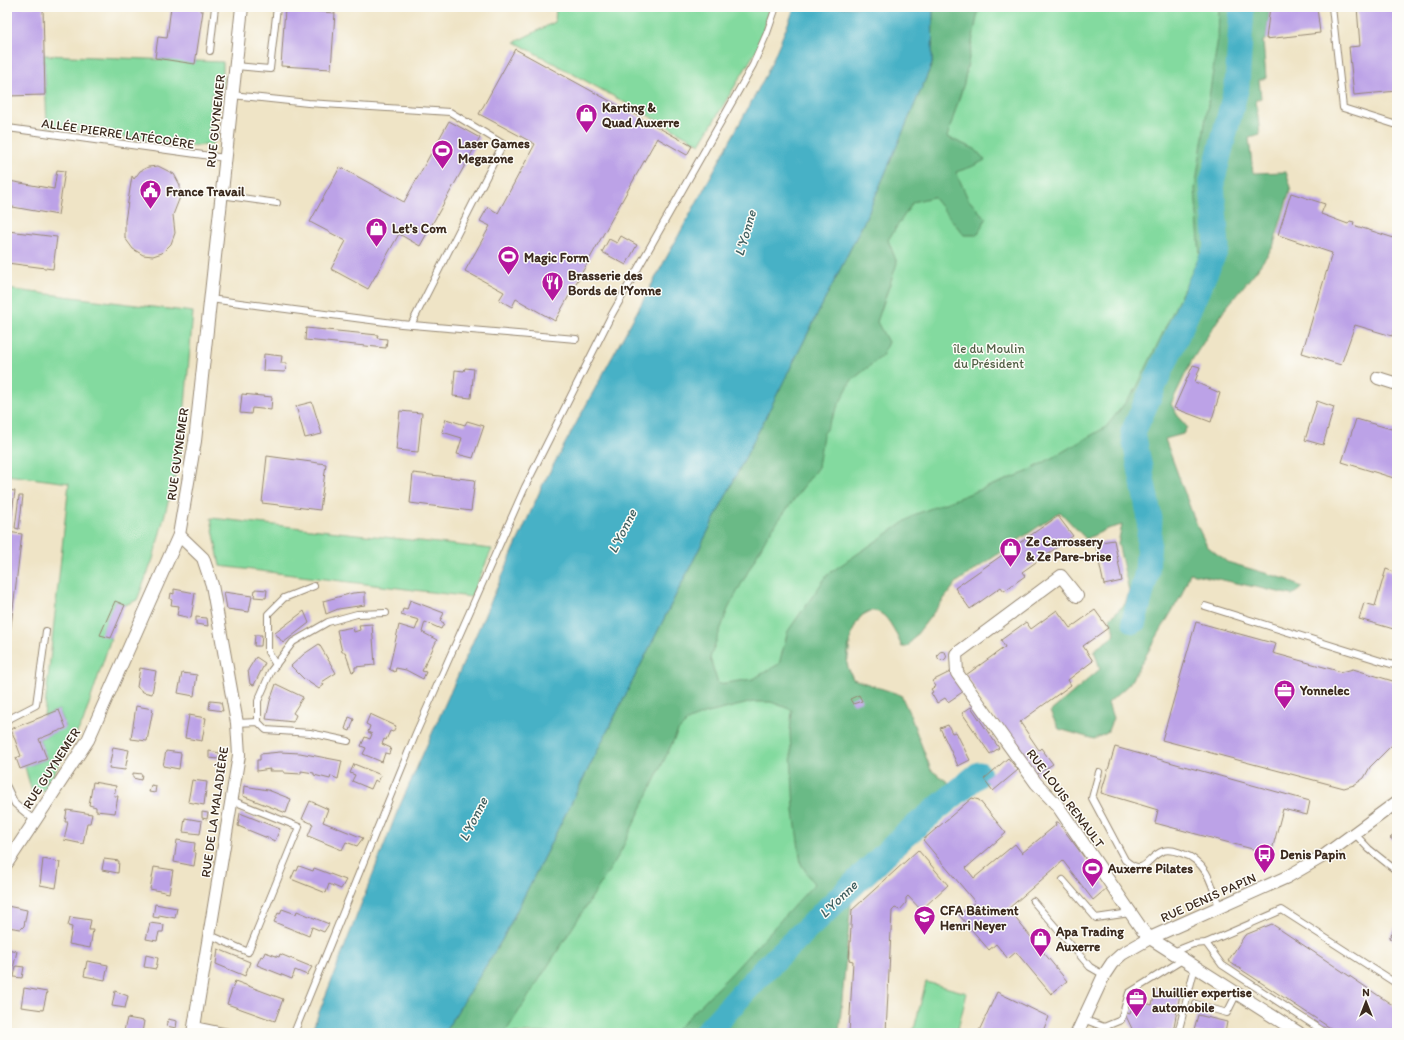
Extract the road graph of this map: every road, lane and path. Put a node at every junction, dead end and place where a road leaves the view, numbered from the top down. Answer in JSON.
{"nodes":[{"id":1,"x":215,"y":7,"type":"edge"},
{"id":2,"x":242,"y":7,"type":"edge"},
{"id":3,"x":277,"y":7,"type":"edge"},
{"id":4,"x":776,"y":7,"type":"edge"},
{"id":5,"x":1332,"y":7,"type":"edge"},
{"id":6,"x":210,"y":52,"type":"dead end"},
{"id":7,"x":236,"y":66,"type":"junction"},
{"id":8,"x":232,"y":95,"type":"junction"},
{"id":9,"x":1397,"y":125,"type":"edge"},
{"id":10,"x":8,"y":128,"type":"dead end"},
{"id":11,"x":225,"y":158,"type":"junction"},
{"id":12,"x":221,"y":195,"type":"junction"},
{"id":13,"x":277,"y":203,"type":"dead end"},
{"id":14,"x":210,"y":299,"type":"junction"},
{"id":15,"x":411,"y":325,"type":"junction"},
{"id":16,"x":576,"y":339,"type":"dead end"},
{"id":17,"x":1378,"y":378,"type":"dead end"},
{"id":18,"x":1397,"y":384,"type":"edge"},
{"id":19,"x":179,"y":535,"type":"junction"},
{"id":20,"x":314,"y":586,"type":"dead end"},
{"id":21,"x":1077,"y":596,"type":"dead end"},
{"id":22,"x":1205,"y":606,"type":"dead end"},
{"id":23,"x":386,"y":613,"type":"dead end"},
{"id":24,"x":46,"y":631,"type":"dead end"},
{"id":25,"x":276,"y":665,"type":"junction"},
{"id":26,"x":1397,"y":666,"type":"edge"},
{"id":27,"x":7,"y":720,"type":"edge"},
{"id":28,"x":258,"y":722,"type":"junction"},
{"id":29,"x":237,"y":723,"type":"junction"},
{"id":30,"x":348,"y":742,"type":"dead end"},
{"id":31,"x":1099,"y":772,"type":"dead end"},
{"id":32,"x":7,"y":787,"type":"edge"},
{"id":33,"x":232,"y":800,"type":"junction"},
{"id":34,"x":1397,"y":802,"type":"edge"},
{"id":35,"x":34,"y":820,"type":"junction"},
{"id":36,"x":1355,"y":834,"type":"junction"},
{"id":37,"x":11,"y":850,"type":"edge"},
{"id":38,"x":7,"y":863,"type":"edge"},
{"id":39,"x":1393,"y":868,"type":"dead end"},
{"id":40,"x":1063,"y":880,"type":"dead end"},
{"id":41,"x":1033,"y":901,"type":"dead end"},
{"id":42,"x":1219,"y":907,"type":"junction"},
{"id":43,"x":1130,"y":913,"type":"junction"},
{"id":44,"x":210,"y":935,"type":"junction"},
{"id":45,"x":1150,"y":938,"type":"junction"},
{"id":46,"x":1206,"y":943,"type":"junction"},
{"id":47,"x":1173,"y":952,"type":"junction"},
{"id":48,"x":1184,"y":959,"type":"junction"},
{"id":49,"x":1196,"y":966,"type":"junction"},
{"id":50,"x":1104,"y":975,"type":"junction"},
{"id":51,"x":1397,"y":984,"type":"edge"},
{"id":52,"x":1237,"y":993,"type":"junction"},
{"id":53,"x":1196,"y":1004,"type":"dead end"},
{"id":54,"x":1083,"y":1019,"type":"junction"},
{"id":55,"x":1104,"y":1027,"type":"junction"},
{"id":56,"x":194,"y":1029,"type":"edge"},
{"id":57,"x":228,"y":1033,"type":"edge"},
{"id":58,"x":294,"y":1033,"type":"edge"},
{"id":59,"x":1077,"y":1033,"type":"edge"},
{"id":60,"x":1110,"y":1033,"type":"edge"},
{"id":61,"x":1178,"y":1033,"type":"edge"},
{"id":62,"x":1299,"y":1033,"type":"edge"},
{"id":63,"x":1326,"y":1033,"type":"edge"}],
"edges":[{"from":1,"to":6,"type":"lane"},
{"from":2,"to":7,"type":"street","name":"RUE GUYNEMER"},
{"from":3,"to":7,"type":"lane"},
{"from":4,"to":58,"type":"lane"},
{"from":5,"to":9,"type":"lane"},
{"from":7,"to":8,"type":"street","name":"RUE GUYNEMER"},
{"from":8,"to":11,"type":"street","name":"RUE GUYNEMER"},
{"from":8,"to":15,"type":"lane"},
{"from":10,"to":11,"type":"lane","name":"ALLÉE PIERRE LATÉCOÈRE"},
{"from":11,"to":12,"type":"street","name":"RUE GUYNEMER"},
{"from":12,"to":13,"type":"lane"},
{"from":12,"to":14,"type":"street","name":"RUE GUYNEMER"},
{"from":14,"to":15,"type":"lane"},
{"from":14,"to":19,"type":"street","name":"RUE GUYNEMER"},
{"from":15,"to":16,"type":"lane"},
{"from":17,"to":18,"type":"street"},
{"from":19,"to":29,"type":"street","name":"RUE DE LA MALADIÈRE"},
{"from":19,"to":35,"type":"street","name":"RUE GUYNEMER"},
{"from":20,"to":25,"type":"lane"},
{"from":21,"to":43,"type":"street","name":"RUE LOUIS RENAULT"},
{"from":22,"to":26,"type":"lane"},
{"from":23,"to":25,"type":"lane"},
{"from":24,"to":27,"type":"lane"},
{"from":25,"to":28,"type":"lane"},
{"from":28,"to":29,"type":"lane"},
{"from":28,"to":30,"type":"lane"},
{"from":29,"to":33,"type":"street","name":"RUE DE LA MALADIÈRE"},
{"from":31,"to":42,"type":"lane"},
{"from":32,"to":35,"type":"lane"},
{"from":33,"to":44,"type":"street","name":"RUE DE LA MALADIÈRE"},
{"from":33,"to":44,"type":"lane"},
{"from":34,"to":36,"type":"street","name":"RUE DENIS PAPIN"},
{"from":35,"to":37,"type":"street","name":"RUE GUYNEMER"},
{"from":36,"to":39,"type":"lane"},
{"from":36,"to":42,"type":"street","name":"RUE DENIS PAPIN"},
{"from":37,"to":38,"type":"street","name":"RUE GUYNEMER"},
{"from":40,"to":43,"type":"lane"},
{"from":41,"to":50,"type":"lane"},
{"from":42,"to":45,"type":"street","name":"RUE DENIS PAPIN"},
{"from":43,"to":45,"type":"street","name":"RUE LOUIS RENAULT"},
{"from":44,"to":56,"type":"street","name":"RUE DE LA MALADIÈRE"},
{"from":45,"to":47,"type":"street","name":"RUE LOUIS RENAULT"},
{"from":45,"to":50,"type":"street","name":"RUE DENIS PAPIN"},
{"from":46,"to":47,"type":"lane"},
{"from":46,"to":51,"type":"lane"},
{"from":46,"to":63,"type":"lane"},
{"from":47,"to":48,"type":"street","name":"RUE LOUIS RENAULT"},
{"from":48,"to":49,"type":"street","name":"RUE LOUIS RENAULT"},
{"from":48,"to":55,"type":"lane"},
{"from":49,"to":52,"type":"street","name":"RUE LOUIS RENAULT"},
{"from":49,"to":61,"type":"lane"},
{"from":50,"to":54,"type":"street","name":"RUE DENIS PAPIN"},
{"from":52,"to":53,"type":"lane"},
{"from":52,"to":62,"type":"street","name":"RUE LOUIS RENAULT"},
{"from":54,"to":55,"type":"lane"},
{"from":54,"to":59,"type":"street","name":"RUE DENIS PAPIN"},
{"from":55,"to":60,"type":"lane"},
{"from":56,"to":57,"type":"lane"}]}
